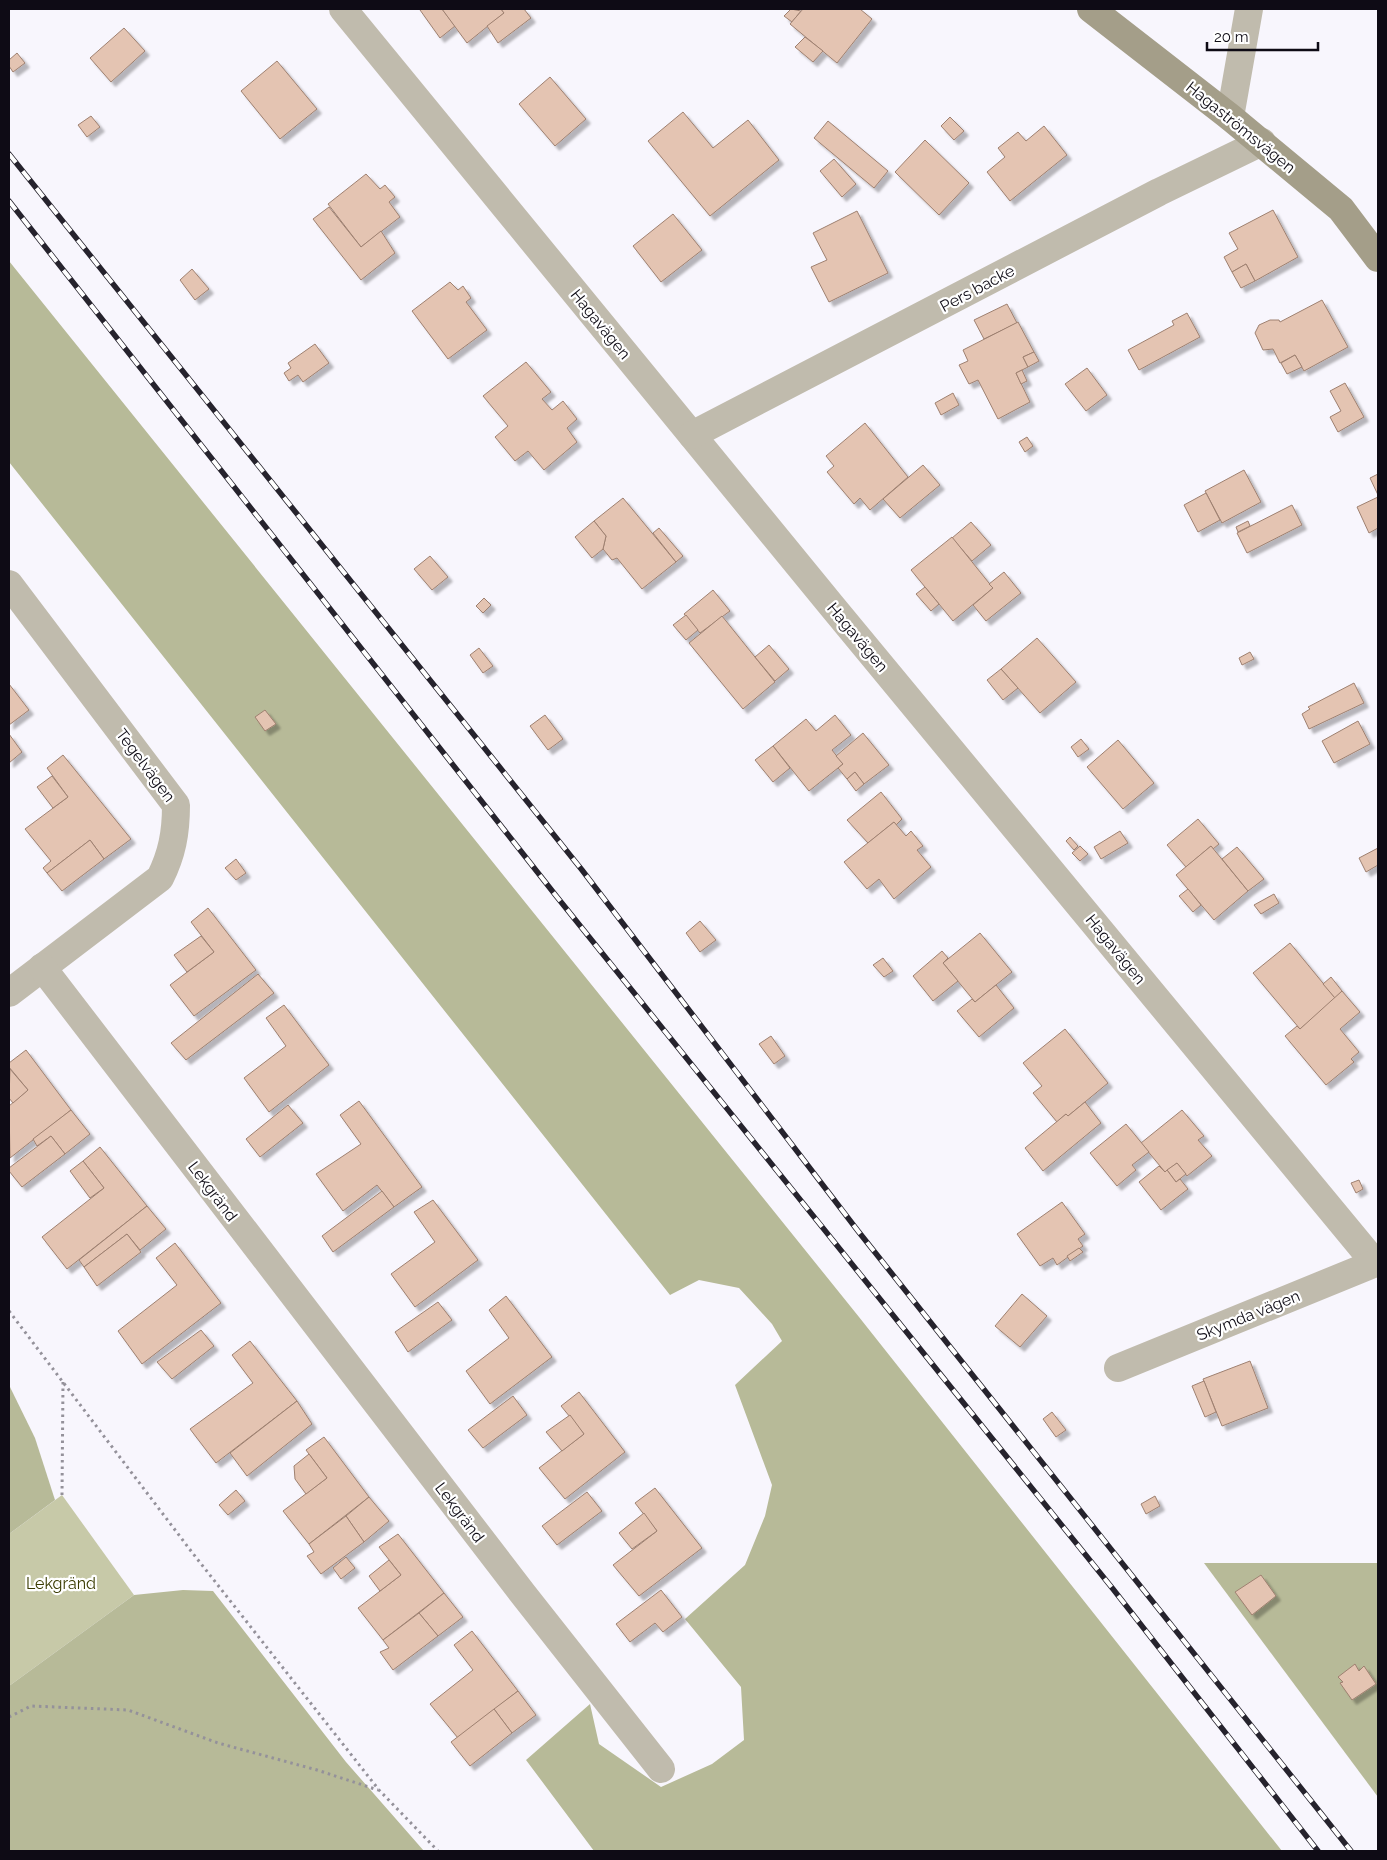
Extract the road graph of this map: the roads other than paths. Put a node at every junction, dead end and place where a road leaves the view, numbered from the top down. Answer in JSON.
{"nodes":[{"id":1,"x":343,"y":9,"type":"edge"},
{"id":2,"x":1091,"y":9,"type":"edge"},
{"id":3,"x":1249,"y":9,"type":"edge"},
{"id":4,"x":1230,"y":116,"type":"junction"},
{"id":5,"x":1262,"y":142,"type":"junction"},
{"id":6,"x":1378,"y":258,"type":"edge"},
{"id":7,"x":692,"y":435,"type":"junction"},
{"id":8,"x":9,"y":584,"type":"edge"},
{"id":9,"x":42,"y":967,"type":"junction"},
{"id":10,"x":9,"y":993,"type":"edge"},
{"id":11,"x":1377,"y":1262,"type":"edge"},
{"id":12,"x":1118,"y":1368,"type":"dead end"},
{"id":13,"x":661,"y":1769,"type":"dead end"}],
"edges":[{"from":1,"to":7,"type":"street","name":"Hagavägen"},
{"from":2,"to":4,"type":"street","name":"Hagaströmsvägen"},
{"from":3,"to":4,"type":"street"},
{"from":4,"to":5,"type":"street","name":"Hagaströmsvägen"},
{"from":5,"to":6,"type":"street","name":"Hagaströmsvägen"},
{"from":5,"to":7,"type":"street","name":"Pers backe"},
{"from":7,"to":11,"type":"street","name":"Hagavägen"},
{"from":8,"to":9,"type":"street","name":"Tegelvägen"},
{"from":9,"to":10,"type":"street","name":"Tegelvägen"},
{"from":9,"to":13,"type":"street","name":"Lekgränd"},
{"from":11,"to":12,"type":"street","name":"Skymda vägen"}]}
